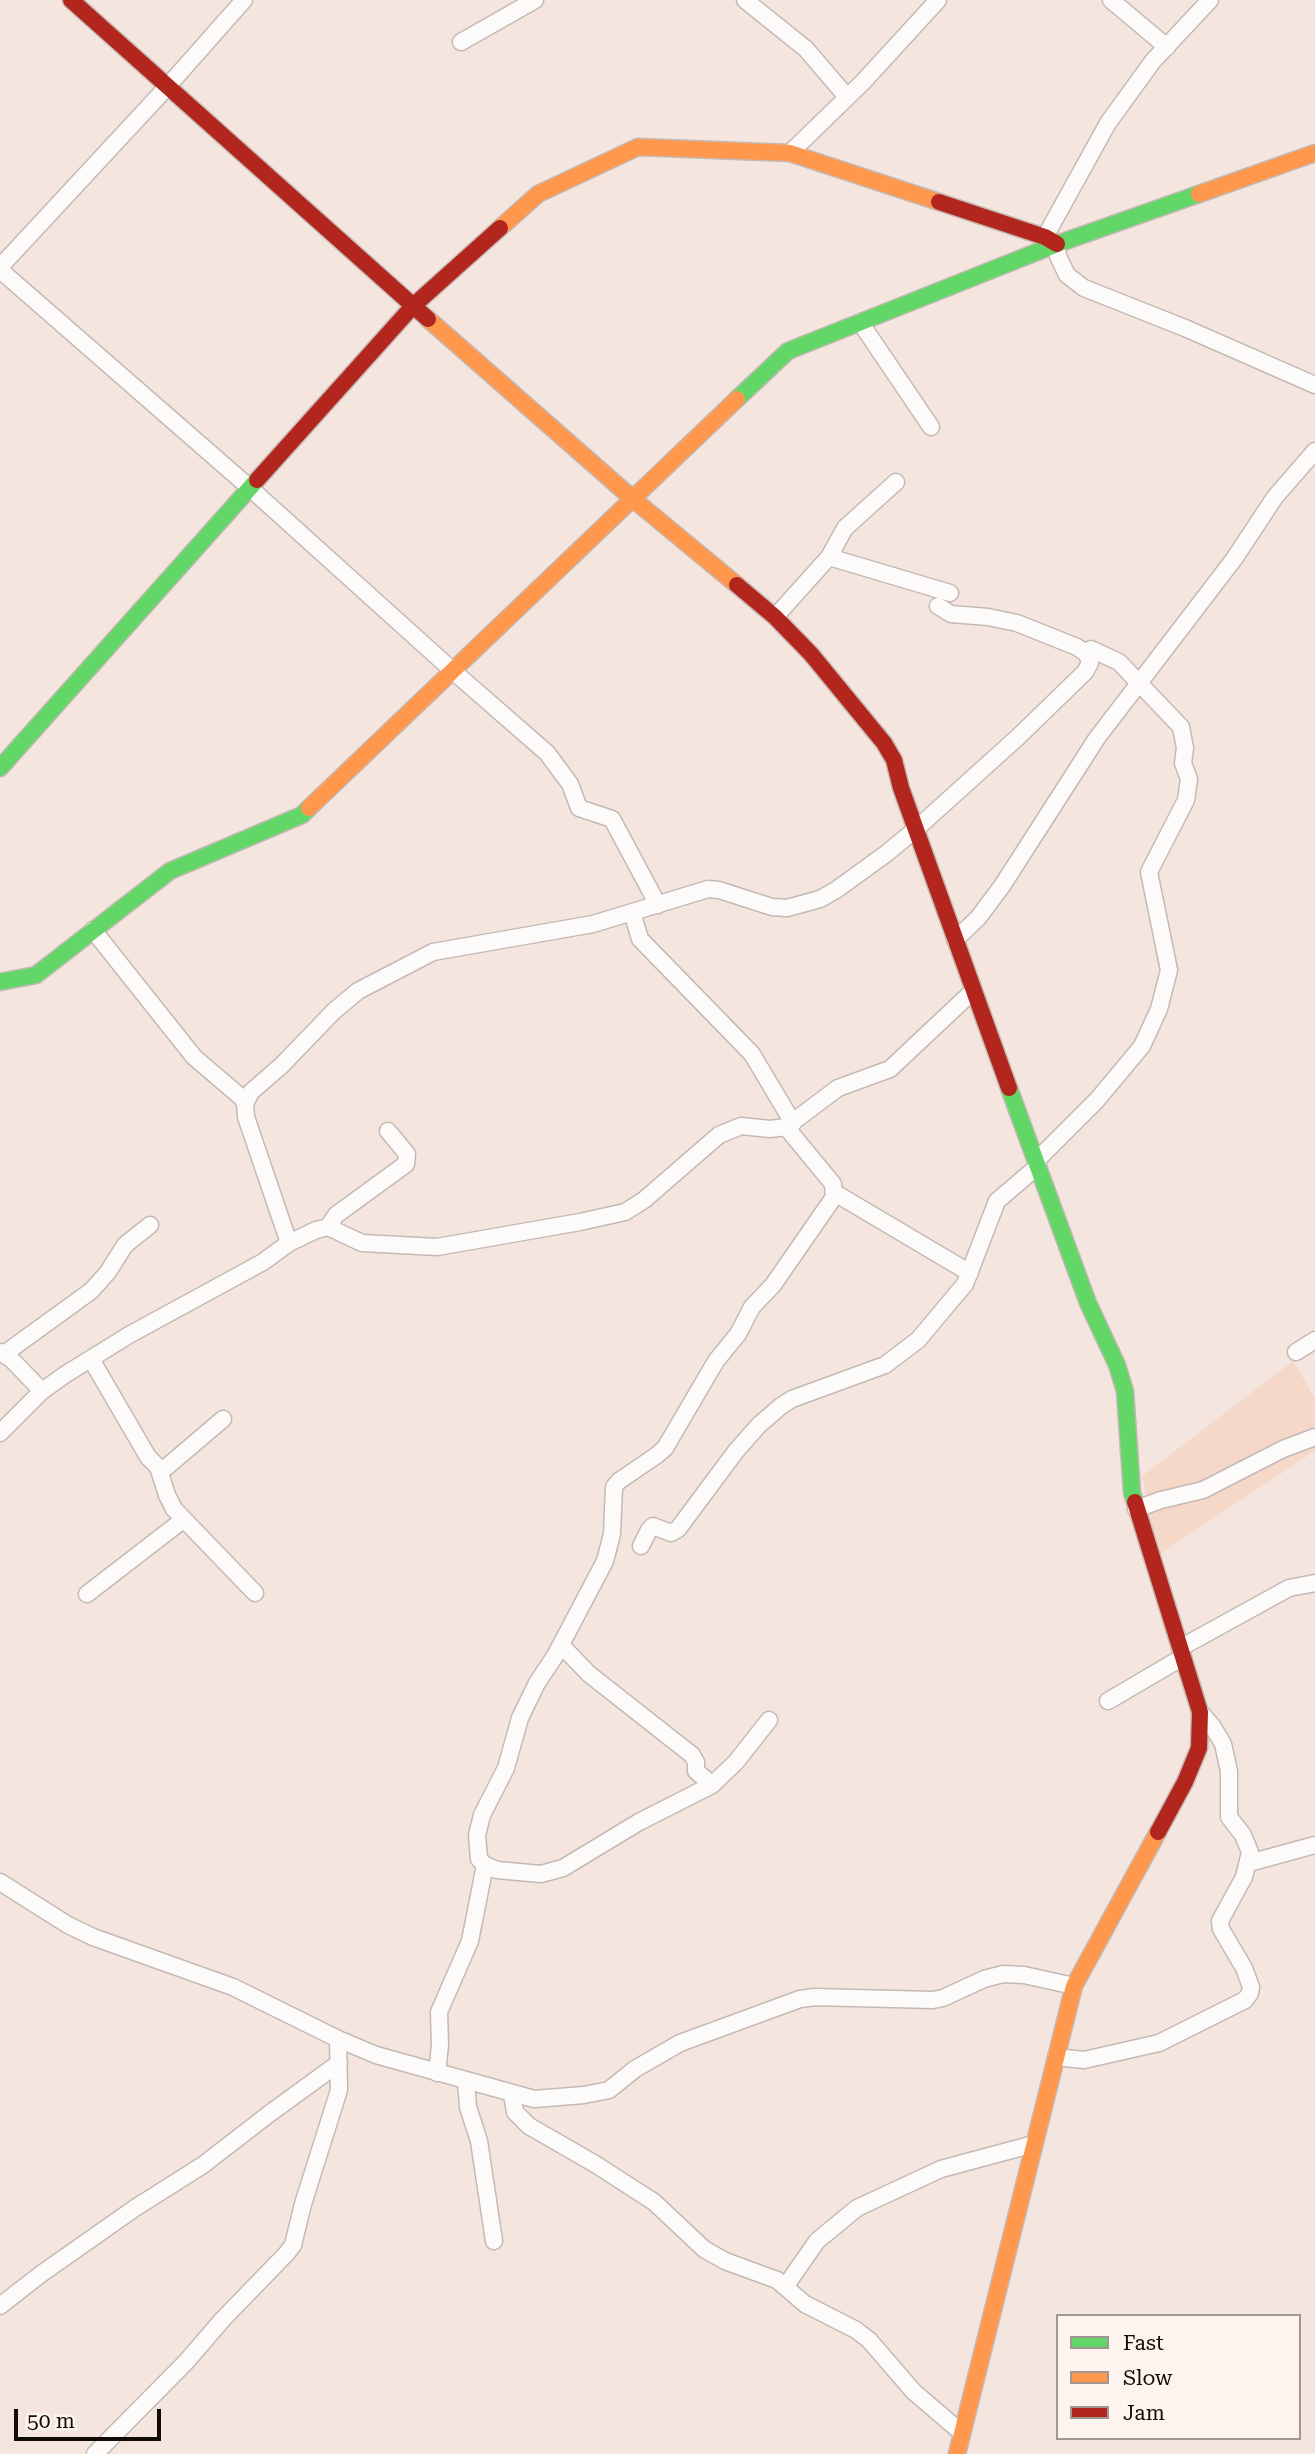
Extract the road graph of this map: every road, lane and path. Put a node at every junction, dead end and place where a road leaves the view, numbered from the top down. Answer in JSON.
{"nodes":[{"id":1,"x":72,"y":0,"type":"edge"},
{"id":2,"x":244,"y":0,"type":"edge"},
{"id":3,"x":535,"y":0,"type":"edge"},
{"id":4,"x":745,"y":0,"type":"edge"},
{"id":5,"x":938,"y":0,"type":"edge"},
{"id":6,"x":1111,"y":0,"type":"edge"},
{"id":7,"x":1210,"y":0,"type":"edge"},
{"id":8,"x":461,"y":42,"type":"dead end"},
{"id":9,"x":1167,"y":47,"type":"junction"},
{"id":10,"x":168,"y":86,"type":"junction"},
{"id":11,"x":848,"y":97,"type":"junction"},
{"id":12,"x":790,"y":153,"type":"junction"},
{"id":13,"x":1315,"y":153,"type":"edge"},
{"id":14,"x":1051,"y":241,"type":"junction"},
{"id":15,"x":0,"y":269,"type":"edge"},
{"id":16,"x":413,"y":306,"type":"junction"},
{"id":17,"x":860,"y":322,"type":"junction"},
{"id":18,"x":1315,"y":385,"type":"edge"},
{"id":19,"x":931,"y":427,"type":"dead end"},
{"id":20,"x":1315,"y":451,"type":"edge"},
{"id":21,"x":895,"y":482,"type":"dead end"},
{"id":22,"x":250,"y":488,"type":"junction"},
{"id":23,"x":633,"y":499,"type":"junction"},
{"id":24,"x":829,"y":557,"type":"junction"},
{"id":25,"x":950,"y":593,"type":"dead end"},
{"id":26,"x":938,"y":606,"type":"dead end"},
{"id":27,"x":775,"y":617,"type":"junction"},
{"id":28,"x":1091,"y":649,"type":"dead end"},
{"id":29,"x":453,"y":671,"type":"junction"},
{"id":30,"x":1140,"y":684,"type":"junction"},
{"id":31,"x":0,"y":768,"type":"edge"},
{"id":32,"x":915,"y":829,"type":"junction"},
{"id":33,"x":658,"y":905,"type":"junction"},
{"id":34,"x":632,"y":912,"type":"junction"},
{"id":35,"x":93,"y":930,"type":"junction"},
{"id":36,"x":955,"y":940,"type":"junction"},
{"id":37,"x":0,"y":982,"type":"edge"},
{"id":38,"x":973,"y":991,"type":"junction"},
{"id":39,"x":245,"y":1104,"type":"junction"},
{"id":40,"x":790,"y":1125,"type":"junction"},
{"id":41,"x":388,"y":1131,"type":"dead end"},
{"id":42,"x":1037,"y":1163,"type":"junction"},
{"id":43,"x":835,"y":1193,"type":"junction"},
{"id":44,"x":149,"y":1225,"type":"dead end"},
{"id":45,"x":328,"y":1227,"type":"junction"},
{"id":46,"x":289,"y":1243,"type":"junction"},
{"id":47,"x":970,"y":1273,"type":"junction"},
{"id":48,"x":1315,"y":1340,"type":"edge"},
{"id":49,"x":1296,"y":1352,"type":"dead end"},
{"id":50,"x":2,"y":1353,"type":"edge"},
{"id":51,"x":91,"y":1359,"type":"junction"},
{"id":52,"x":42,"y":1391,"type":"junction"},
{"id":53,"x":223,"y":1419,"type":"dead end"},
{"id":54,"x":0,"y":1433,"type":"edge"},
{"id":55,"x":1315,"y":1437,"type":"edge"},
{"id":56,"x":159,"y":1467,"type":"junction"},
{"id":57,"x":1136,"y":1509,"type":"junction"},
{"id":58,"x":183,"y":1520,"type":"junction"},
{"id":59,"x":641,"y":1546,"type":"dead end"},
{"id":60,"x":1315,"y":1583,"type":"edge"},
{"id":61,"x":255,"y":1593,"type":"dead end"},
{"id":62,"x":87,"y":1594,"type":"dead end"},
{"id":63,"x":561,"y":1646,"type":"junction"},
{"id":64,"x":1181,"y":1653,"type":"junction"},
{"id":65,"x":1108,"y":1701,"type":"dead end"},
{"id":66,"x":1200,"y":1712,"type":"junction"},
{"id":67,"x":769,"y":1720,"type":"dead end"},
{"id":68,"x":712,"y":1785,"type":"junction"},
{"id":69,"x":1315,"y":1846,"type":"edge"},
{"id":70,"x":1250,"y":1858,"type":"junction"},
{"id":71,"x":485,"y":1865,"type":"junction"},
{"id":72,"x":0,"y":1882,"type":"edge"},
{"id":73,"x":1074,"y":1986,"type":"junction"},
{"id":74,"x":338,"y":2039,"type":"junction"},
{"id":75,"x":1056,"y":2057,"type":"junction"},
{"id":76,"x":339,"y":2063,"type":"junction"},
{"id":77,"x":437,"y":2073,"type":"junction"},
{"id":78,"x":466,"y":2081,"type":"junction"},
{"id":79,"x":512,"y":2095,"type":"junction"},
{"id":80,"x":1034,"y":2144,"type":"junction"},
{"id":81,"x":494,"y":2241,"type":"dead end"},
{"id":82,"x":785,"y":2287,"type":"junction"},
{"id":83,"x":0,"y":2306,"type":"edge"},
{"id":84,"x":962,"y":2433,"type":"junction"},
{"id":85,"x":95,"y":2454,"type":"edge"},
{"id":86,"x":957,"y":2454,"type":"edge"}],
"edges":[{"from":1,"to":10,"type":"street"},
{"from":2,"to":10,"type":"street"},
{"from":3,"to":8,"type":"street"},
{"from":4,"to":11,"type":"street"},
{"from":5,"to":11,"type":"street"},
{"from":6,"to":9,"type":"street"},
{"from":7,"to":9,"type":"street"},
{"from":9,"to":14,"type":"street"},
{"from":10,"to":15,"type":"street"},
{"from":10,"to":16,"type":"street"},
{"from":11,"to":12,"type":"street"},
{"from":12,"to":14,"type":"street"},
{"from":12,"to":16,"type":"street"},
{"from":13,"to":14,"type":"street"},
{"from":14,"to":17,"type":"street"},
{"from":14,"to":18,"type":"street"},
{"from":15,"to":22,"type":"street"},
{"from":16,"to":22,"type":"street"},
{"from":16,"to":23,"type":"street"},
{"from":17,"to":19,"type":"street"},
{"from":17,"to":23,"type":"street"},
{"from":20,"to":30,"type":"street"},
{"from":21,"to":24,"type":"street"},
{"from":22,"to":29,"type":"street"},
{"from":22,"to":31,"type":"street"},
{"from":23,"to":27,"type":"street"},
{"from":23,"to":29,"type":"street"},
{"from":24,"to":25,"type":"street"},
{"from":24,"to":27,"type":"street"},
{"from":26,"to":32,"type":"street"},
{"from":27,"to":32,"type":"street"},
{"from":28,"to":30,"type":"street"},
{"from":29,"to":33,"type":"street"},
{"from":29,"to":35,"type":"street"},
{"from":30,"to":36,"type":"street"},
{"from":30,"to":42,"type":"street"},
{"from":32,"to":33,"type":"street"},
{"from":32,"to":36,"type":"street"},
{"from":33,"to":34,"type":"street"},
{"from":34,"to":39,"type":"street"},
{"from":34,"to":40,"type":"street"},
{"from":35,"to":37,"type":"street"},
{"from":35,"to":39,"type":"street"},
{"from":36,"to":38,"type":"street"},
{"from":38,"to":40,"type":"street"},
{"from":38,"to":42,"type":"street"},
{"from":39,"to":46,"type":"street"},
{"from":40,"to":43,"type":"street"},
{"from":40,"to":45,"type":"street"},
{"from":41,"to":45,"type":"street"},
{"from":42,"to":47,"type":"street"},
{"from":42,"to":57,"type":"street"},
{"from":43,"to":47,"type":"street"},
{"from":43,"to":63,"type":"street"},
{"from":44,"to":50,"type":"street"},
{"from":45,"to":46,"type":"street"},
{"from":46,"to":51,"type":"street"},
{"from":47,"to":59,"type":"street"},
{"from":48,"to":49,"type":"street"},
{"from":50,"to":52,"type":"street"},
{"from":51,"to":52,"type":"street"},
{"from":51,"to":56,"type":"street"},
{"from":52,"to":54,"type":"street"},
{"from":53,"to":56,"type":"street"},
{"from":55,"to":57,"type":"street"},
{"from":56,"to":58,"type":"street"},
{"from":57,"to":64,"type":"street"},
{"from":58,"to":61,"type":"street"},
{"from":58,"to":62,"type":"street"},
{"from":60,"to":64,"type":"street"},
{"from":63,"to":68,"type":"street"},
{"from":63,"to":71,"type":"street"},
{"from":64,"to":65,"type":"street"},
{"from":64,"to":66,"type":"street"},
{"from":66,"to":70,"type":"street"},
{"from":66,"to":73,"type":"street"},
{"from":67,"to":68,"type":"street"},
{"from":68,"to":71,"type":"street"},
{"from":69,"to":70,"type":"street"},
{"from":70,"to":75,"type":"street"},
{"from":71,"to":77,"type":"street"},
{"from":72,"to":74,"type":"street"},
{"from":73,"to":75,"type":"street"},
{"from":73,"to":79,"type":"street"},
{"from":74,"to":76,"type":"street"},
{"from":74,"to":77,"type":"street"},
{"from":75,"to":80,"type":"street"},
{"from":76,"to":83,"type":"street"},
{"from":76,"to":85,"type":"street"},
{"from":77,"to":78,"type":"street"},
{"from":78,"to":79,"type":"street"},
{"from":78,"to":81,"type":"street"},
{"from":79,"to":82,"type":"street"},
{"from":80,"to":82,"type":"street"},
{"from":80,"to":84,"type":"street"},
{"from":82,"to":84,"type":"street"},
{"from":84,"to":86,"type":"street"}]}
